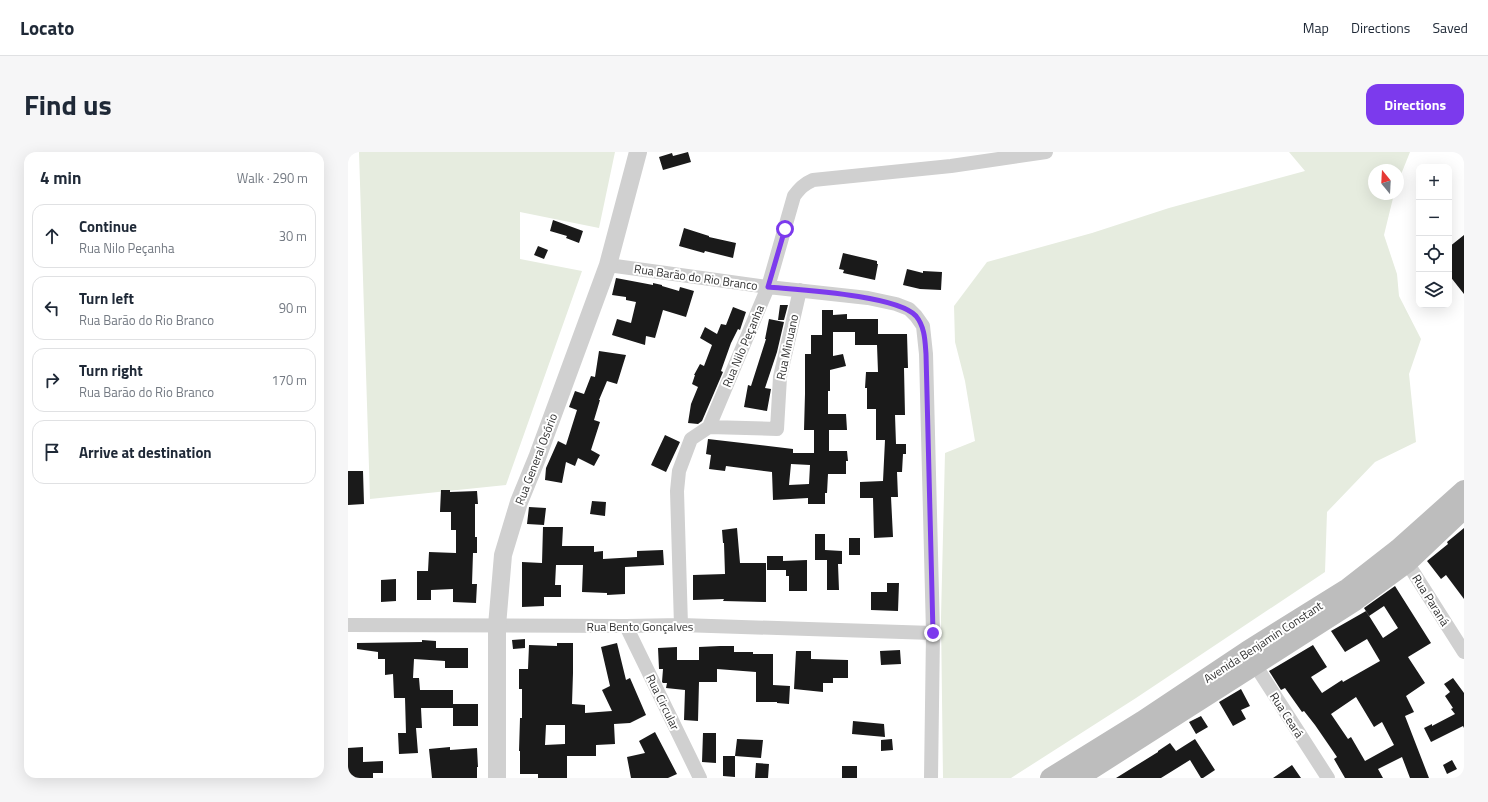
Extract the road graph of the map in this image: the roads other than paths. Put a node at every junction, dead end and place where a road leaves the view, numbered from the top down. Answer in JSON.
{"nodes":[{"id":1,"x":638,"y":152,"type":"edge"},
{"id":2,"x":1046,"y":152,"type":"edge"},
{"id":3,"x":608,"y":265,"type":"junction"},
{"id":4,"x":768,"y":287,"type":"junction"},
{"id":5,"x":800,"y":290,"type":"junction"},
{"id":6,"x":709,"y":427,"type":"junction"},
{"id":7,"x":1464,"y":490,"type":"edge"},
{"id":8,"x":1464,"y":509,"type":"edge"},
{"id":9,"x":1402,"y":556,"type":"junction"},
{"id":10,"x":348,"y":625,"type":"edge"},
{"id":11,"x":681,"y":625,"type":"junction"},
{"id":12,"x":497,"y":626,"type":"junction"},
{"id":13,"x":626,"y":626,"type":"junction"},
{"id":14,"x":933,"y":633,"type":"junction"},
{"id":15,"x":1464,"y":652,"type":"edge"},
{"id":16,"x":1251,"y":658,"type":"junction"},
{"id":17,"x":1096,"y":766,"type":"edge"},
{"id":18,"x":497,"y":778,"type":"edge"},
{"id":19,"x":700,"y":778,"type":"edge"},
{"id":20,"x":931,"y":778,"type":"edge"},
{"id":21,"x":1050,"y":778,"type":"edge"},
{"id":22,"x":1078,"y":778,"type":"edge"},
{"id":23,"x":1328,"y":778,"type":"edge"}],
"edges":[{"from":1,"to":3,"type":"street","name":"Rua General Osório"},
{"from":2,"to":4,"type":"street","name":"Rua Nilo Peçanha"},
{"from":3,"to":4,"type":"street","name":"Rua Barão do Rio Branco"},
{"from":3,"to":12,"type":"street","name":"Rua General Osório"},
{"from":4,"to":5,"type":"street","name":"Rua Barão do Rio Branco"},
{"from":4,"to":6,"type":"street","name":"Rua Nilo Peçanha"},
{"from":5,"to":6,"type":"street","name":"Rua Minuano"},
{"from":5,"to":14,"type":"street","name":"Rua Barão do Rio Branco"},
{"from":6,"to":11,"type":"street"},
{"from":7,"to":9,"type":"main road","name":"Avenida Benjamin Constant"},
{"from":8,"to":9,"type":"main road","name":"Avenida Benjamin Constant"},
{"from":9,"to":15,"type":"street","name":"Rua Paraná"},
{"from":9,"to":16,"type":"main road","name":"Avenida Benjamin Constant"},
{"from":10,"to":12,"type":"street","name":"Rua Bento Gonçalves"},
{"from":11,"to":13,"type":"street","name":"Rua Bento Gonçalves"},
{"from":11,"to":14,"type":"street","name":"Rua Bento Gonçalves"},
{"from":12,"to":13,"type":"street","name":"Rua Bento Gonçalves"},
{"from":12,"to":18,"type":"street","name":"Rua General Osório"},
{"from":13,"to":19,"type":"street","name":"Rua Circular"},
{"from":14,"to":20,"type":"street","name":"Rua Barão do Rio Branco"},
{"from":16,"to":17,"type":"main road","name":"Avenida Benjamin Constant"},
{"from":16,"to":23,"type":"street","name":"Rua Ceará"},
{"from":17,"to":21,"type":"main road","name":"Avenida Benjamin Constant"},
{"from":17,"to":22,"type":"main road","name":"Avenida Benjamin Constant"}]}
